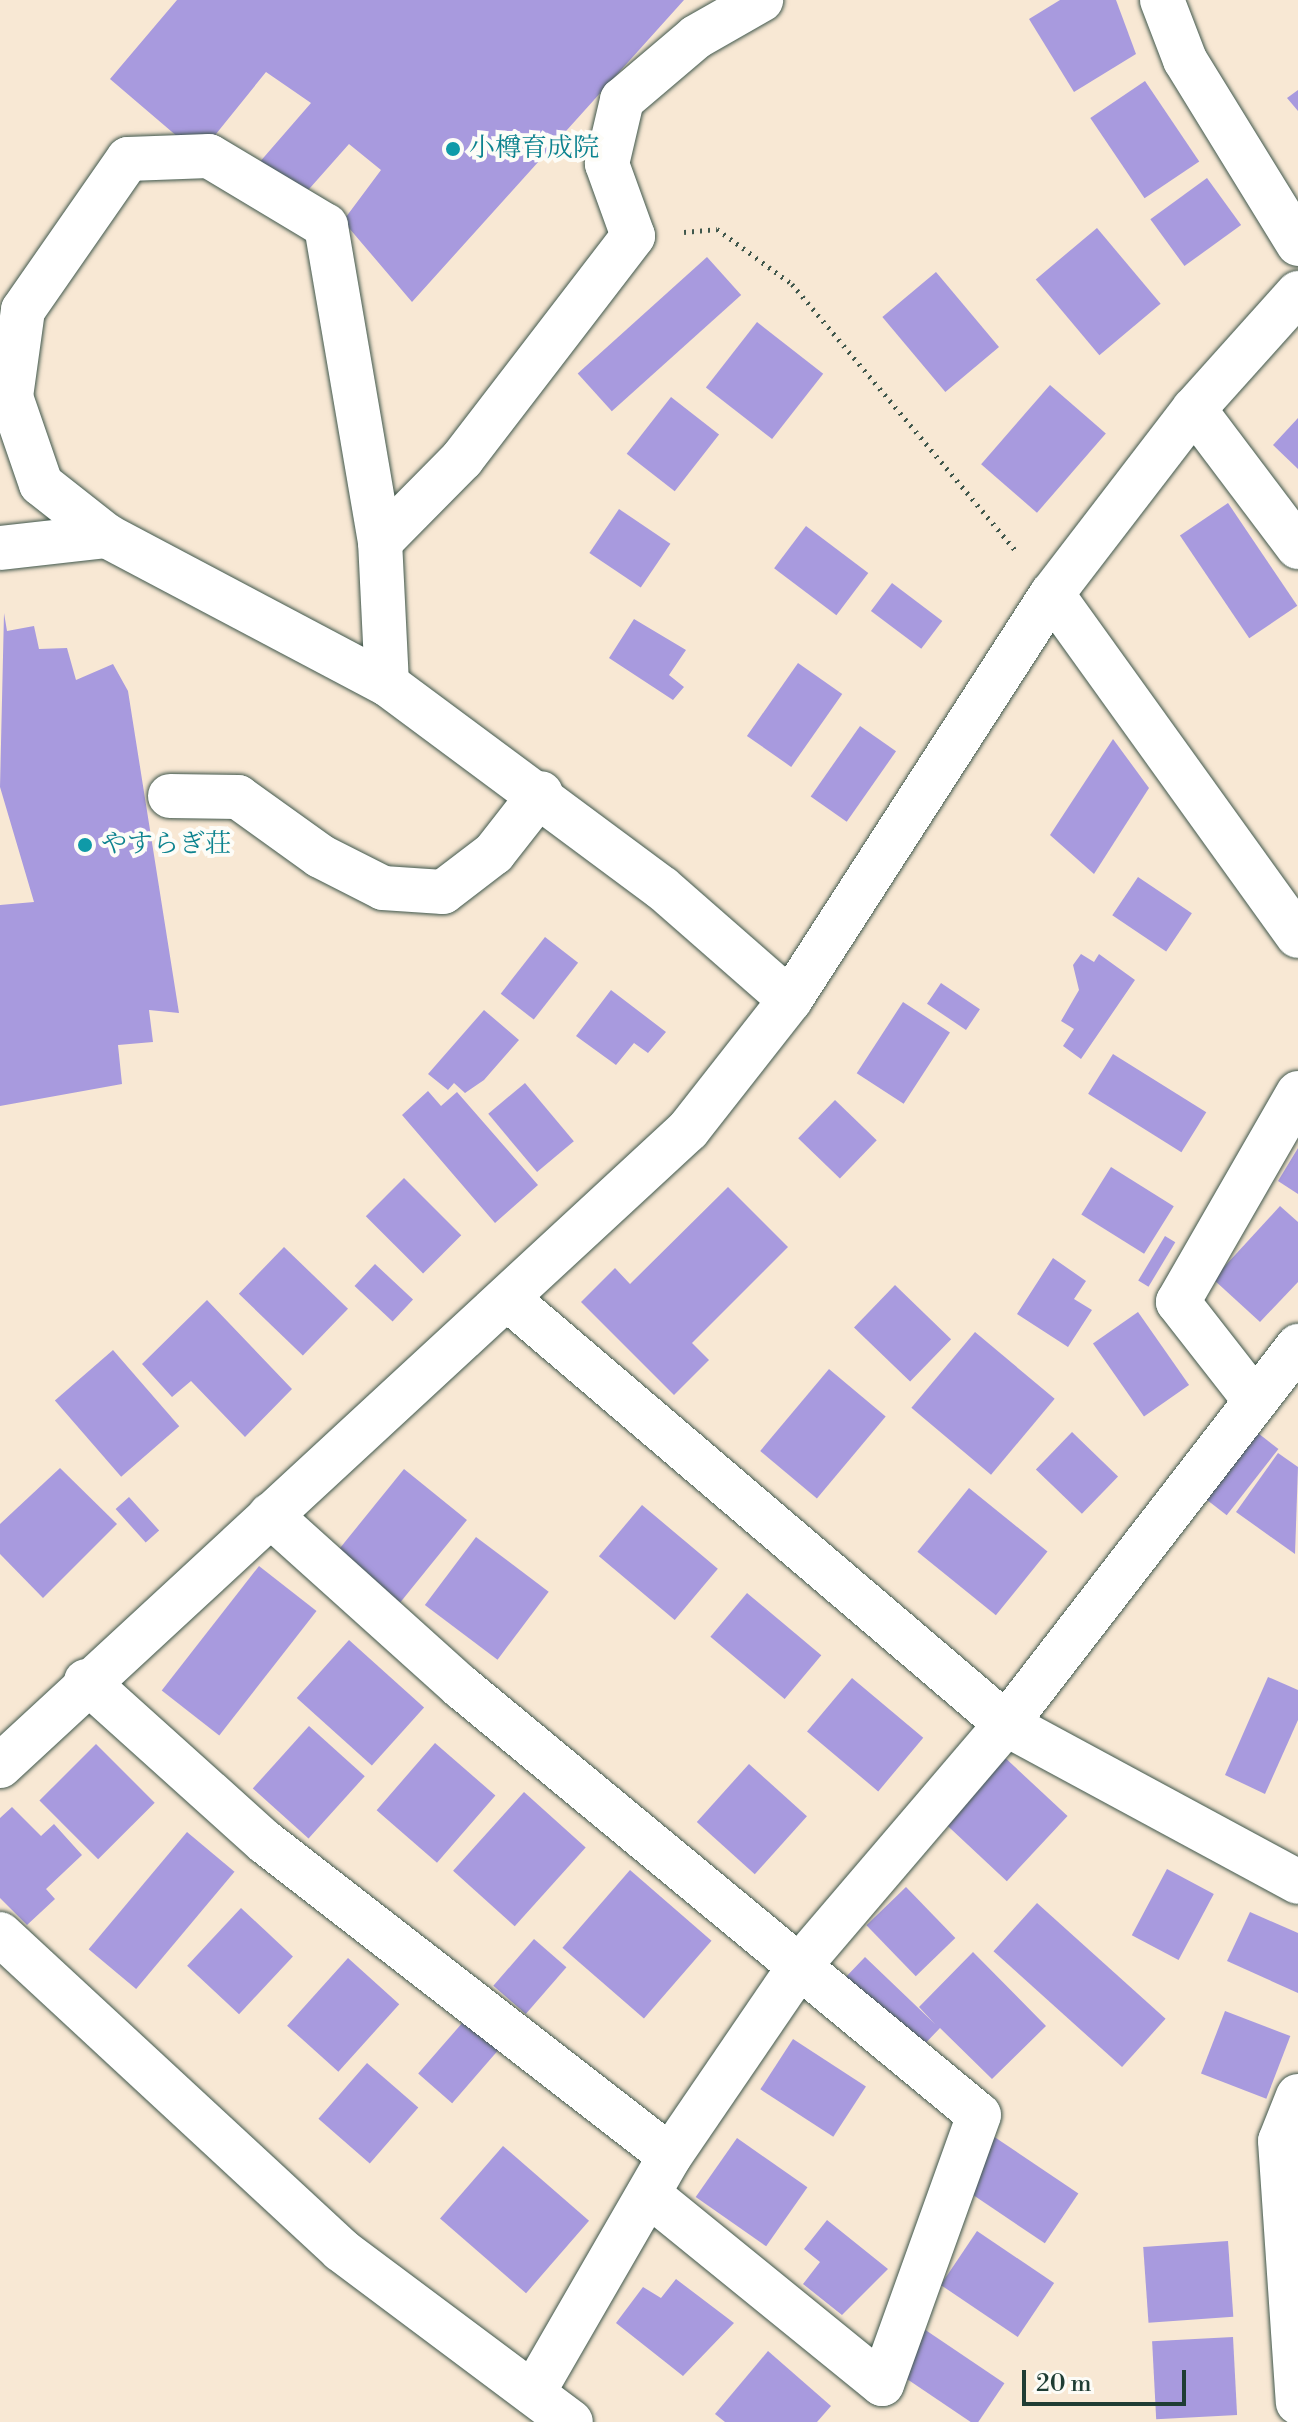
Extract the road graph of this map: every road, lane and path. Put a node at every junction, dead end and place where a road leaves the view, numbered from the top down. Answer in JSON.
{"nodes":[{"id":1,"x":761,"y":0,"type":"edge"},
{"id":2,"x":1162,"y":0,"type":"edge"},
{"id":3,"x":633,"y":236,"type":"junction"},
{"id":4,"x":1298,"y":244,"type":"edge"},
{"id":5,"x":1298,"y":293,"type":"edge"},
{"id":6,"x":1194,"y":409,"type":"junction"},
{"id":7,"x":107,"y":536,"type":"junction"},
{"id":8,"x":380,"y":542,"type":"junction"},
{"id":9,"x":1298,"y":547,"type":"edge"},
{"id":10,"x":0,"y":548,"type":"edge"},
{"id":11,"x":1052,"y":594,"type":"junction"},
{"id":12,"x":387,"y":684,"type":"junction"},
{"id":13,"x":541,"y":793,"type":"junction"},
{"id":14,"x":170,"y":796,"type":"dead end"},
{"id":15,"x":1298,"y":936,"type":"edge"},
{"id":16,"x":790,"y":1000,"type":"junction"},
{"id":17,"x":1298,"y":1093,"type":"edge"},
{"id":18,"x":509,"y":1300,"type":"junction"},
{"id":19,"x":1298,"y":1346,"type":"edge"},
{"id":20,"x":1253,"y":1398,"type":"junction"},
{"id":21,"x":270,"y":1515,"type":"junction"},
{"id":22,"x":86,"y":1681,"type":"junction"},
{"id":23,"x":1006,"y":1724,"type":"junction"},
{"id":24,"x":0,"y":1766,"type":"edge"},
{"id":25,"x":1298,"y":1882,"type":"edge"},
{"id":26,"x":0,"y":1934,"type":"edge"},
{"id":27,"x":801,"y":1964,"type":"junction"},
{"id":28,"x":1298,"y":2096,"type":"edge"},
{"id":29,"x":670,"y":2156,"type":"junction"},
{"id":30,"x":648,"y":2194,"type":"junction"},
{"id":31,"x":533,"y":2393,"type":"junction"},
{"id":32,"x":1298,"y":2402,"type":"edge"},
{"id":33,"x":571,"y":2422,"type":"edge"}],
"edges":[{"from":1,"to":3,"type":"street"},
{"from":2,"to":4,"type":"street"},
{"from":3,"to":8,"type":"street"},
{"from":3,"to":11,"type":"path"},
{"from":5,"to":6,"type":"street"},
{"from":6,"to":9,"type":"street"},
{"from":6,"to":11,"type":"street"},
{"from":7,"to":8,"type":"street"},
{"from":7,"to":10,"type":"street"},
{"from":7,"to":12,"type":"street"},
{"from":8,"to":12,"type":"street"},
{"from":11,"to":15,"type":"street"},
{"from":11,"to":16,"type":"street"},
{"from":12,"to":13,"type":"street"},
{"from":13,"to":14,"type":"street"},
{"from":13,"to":16,"type":"street"},
{"from":16,"to":18,"type":"street"},
{"from":17,"to":20,"type":"street"},
{"from":18,"to":21,"type":"street"},
{"from":18,"to":23,"type":"street"},
{"from":19,"to":20,"type":"street"},
{"from":20,"to":23,"type":"street"},
{"from":21,"to":22,"type":"street"},
{"from":21,"to":27,"type":"street"},
{"from":22,"to":24,"type":"street"},
{"from":22,"to":29,"type":"street"},
{"from":23,"to":25,"type":"street"},
{"from":23,"to":27,"type":"street"},
{"from":26,"to":31,"type":"street"},
{"from":27,"to":29,"type":"street"},
{"from":27,"to":30,"type":"street"},
{"from":28,"to":32,"type":"street"},
{"from":29,"to":30,"type":"street"},
{"from":30,"to":31,"type":"street"},
{"from":31,"to":33,"type":"street"}]}
